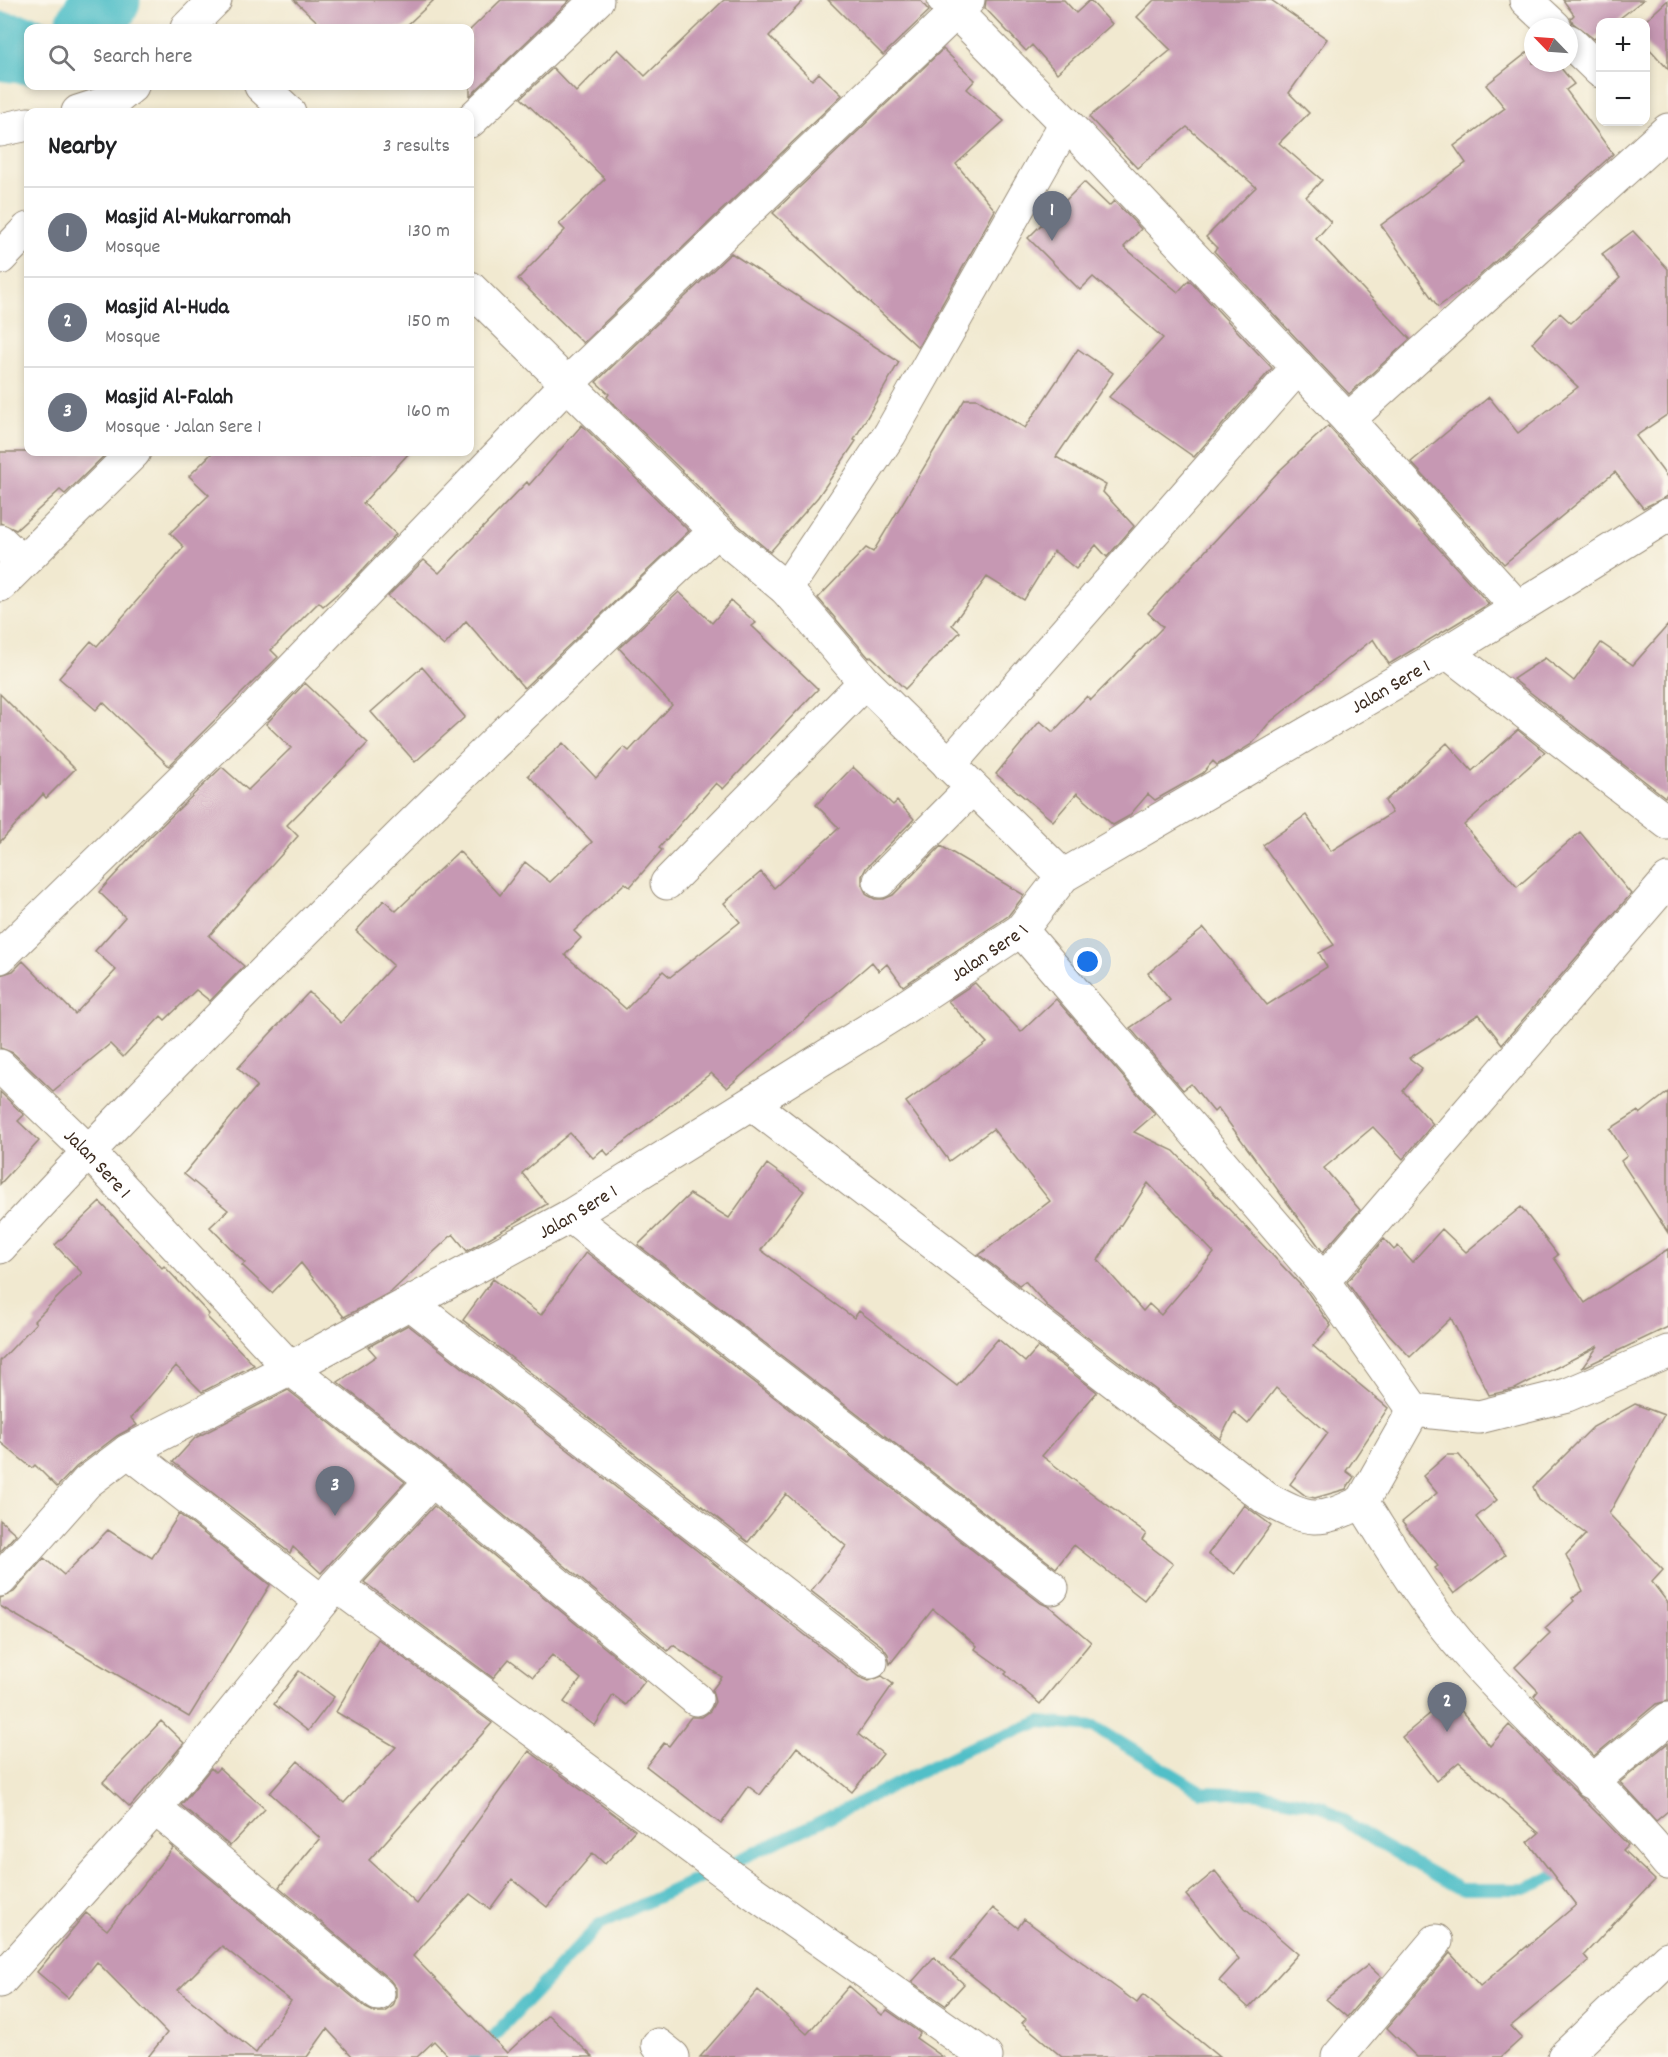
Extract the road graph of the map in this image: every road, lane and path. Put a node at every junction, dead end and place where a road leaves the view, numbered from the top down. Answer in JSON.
{"nodes":[{"id":1,"x":597,"y":0,"type":"edge"},
{"id":2,"x":1526,"y":0,"type":"edge"},
{"id":3,"x":956,"y":4,"type":"edge"},
{"id":4,"x":1545,"y":18,"type":"edge"},
{"id":5,"x":1578,"y":50,"type":"edge"},
{"id":6,"x":1596,"y":67,"type":"edge"},
{"id":7,"x":127,"y":90,"type":"edge"},
{"id":8,"x":265,"y":90,"type":"edge"},
{"id":9,"x":90,"y":108,"type":"edge"},
{"id":10,"x":285,"y":108,"type":"edge"},
{"id":11,"x":474,"y":117,"type":"edge"},
{"id":12,"x":1066,"y":123,"type":"junction"},
{"id":13,"x":24,"y":125,"type":"edge"},
{"id":14,"x":1662,"y":128,"type":"edge"},
{"id":15,"x":0,"y":130,"type":"edge"},
{"id":16,"x":474,"y":292,"type":"edge"},
{"id":17,"x":1298,"y":367,"type":"junction"},
{"id":18,"x":568,"y":383,"type":"junction"},
{"id":19,"x":1348,"y":420,"type":"junction"},
{"id":20,"x":129,"y":456,"type":"edge"},
{"id":21,"x":1668,"y":514,"type":"edge"},
{"id":22,"x":716,"y":531,"type":"junction"},
{"id":23,"x":11,"y":551,"type":"edge"},
{"id":24,"x":0,"y":585,"type":"edge"},
{"id":25,"x":786,"y":589,"type":"junction"},
{"id":26,"x":1518,"y":608,"type":"junction"},
{"id":27,"x":1447,"y":652,"type":"junction"},
{"id":28,"x":865,"y":682,"type":"junction"},
{"id":29,"x":949,"y":765,"type":"junction"},
{"id":30,"x":972,"y":788,"type":"junction"},
{"id":31,"x":1668,"y":823,"type":"edge"},
{"id":32,"x":1063,"y":876,"type":"junction"},
{"id":33,"x":1668,"y":880,"type":"edge"},
{"id":34,"x":880,"y":881,"type":"dead end"},
{"id":35,"x":667,"y":883,"type":"dead end"},
{"id":36,"x":1021,"y":930,"type":"junction"},
{"id":37,"x":0,"y":957,"type":"edge"},
{"id":38,"x":0,"y":1066,"type":"edge"},
{"id":39,"x":752,"y":1104,"type":"junction"},
{"id":40,"x":87,"y":1150,"type":"junction"},
{"id":41,"x":570,"y":1216,"type":"junction"},
{"id":42,"x":0,"y":1247,"type":"edge"},
{"id":43,"x":1323,"y":1281,"type":"junction"},
{"id":44,"x":410,"y":1303,"type":"junction"},
{"id":45,"x":1668,"y":1352,"type":"edge"},
{"id":46,"x":290,"y":1368,"type":"junction"},
{"id":47,"x":1414,"y":1410,"type":"junction"},
{"id":48,"x":128,"y":1451,"type":"junction"},
{"id":49,"x":432,"y":1479,"type":"junction"},
{"id":50,"x":1362,"y":1502,"type":"junction"},
{"id":51,"x":0,"y":1580,"type":"edge"},
{"id":52,"x":1052,"y":1588,"type":"dead end"},
{"id":53,"x":329,"y":1593,"type":"junction"},
{"id":54,"x":871,"y":1662,"type":"dead end"},
{"id":55,"x":696,"y":1699,"type":"dead end"},
{"id":56,"x":1668,"y":1719,"type":"edge"},
{"id":57,"x":1591,"y":1782,"type":"junction"},
{"id":58,"x":155,"y":1808,"type":"junction"},
{"id":59,"x":1660,"y":1853,"type":"edge"},
{"id":60,"x":1436,"y":1941,"type":"dead end"},
{"id":61,"x":1668,"y":1958,"type":"edge"},
{"id":62,"x":0,"y":1982,"type":"edge"},
{"id":63,"x":378,"y":1994,"type":"dead end"},
{"id":64,"x":986,"y":2057,"type":"edge"},
{"id":65,"x":1338,"y":2057,"type":"edge"},
{"id":66,"x":1564,"y":2057,"type":"edge"}],
"edges":[{"from":1,"to":11,"type":"street"},
{"from":2,"to":4,"type":"street"},
{"from":3,"to":12,"type":"street"},
{"from":3,"to":18,"type":"street"},
{"from":5,"to":6,"type":"street"},
{"from":7,"to":9,"type":"street"},
{"from":8,"to":10,"type":"street"},
{"from":12,"to":17,"type":"street"},
{"from":12,"to":25,"type":"street"},
{"from":13,"to":15,"type":"street"},
{"from":14,"to":19,"type":"street"},
{"from":16,"to":18,"type":"street"},
{"from":17,"to":19,"type":"street"},
{"from":17,"to":29,"type":"street"},
{"from":18,"to":22,"type":"street"},
{"from":18,"to":37,"type":"street"},
{"from":19,"to":26,"type":"street"},
{"from":20,"to":23,"type":"street"},
{"from":21,"to":26,"type":"street","name":"Jalan Sere 1"},
{"from":22,"to":25,"type":"street"},
{"from":22,"to":40,"type":"street"},
{"from":23,"to":24,"type":"street"},
{"from":25,"to":28,"type":"street"},
{"from":26,"to":27,"type":"street","name":"Jalan Sere 1"},
{"from":27,"to":31,"type":"street"},
{"from":27,"to":32,"type":"street","name":"Jalan Sere 1"},
{"from":28,"to":29,"type":"street"},
{"from":28,"to":35,"type":"street"},
{"from":29,"to":30,"type":"street"},
{"from":30,"to":32,"type":"street"},
{"from":30,"to":34,"type":"street"},
{"from":32,"to":36,"type":"street","name":"Jalan Sere 1"},
{"from":33,"to":43,"type":"street"},
{"from":36,"to":39,"type":"street","name":"Jalan Sere 1"},
{"from":36,"to":43,"type":"street"},
{"from":38,"to":40,"type":"street","name":"Jalan Sere 1"},
{"from":39,"to":41,"type":"street","name":"Jalan Sere 1"},
{"from":39,"to":50,"type":"street"},
{"from":40,"to":42,"type":"street"},
{"from":40,"to":46,"type":"street","name":"Jalan Sere 1"},
{"from":41,"to":44,"type":"street","name":"Jalan Sere 1"},
{"from":41,"to":52,"type":"street"},
{"from":43,"to":47,"type":"street"},
{"from":44,"to":46,"type":"street","name":"Jalan Sere 1"},
{"from":44,"to":54,"type":"street"},
{"from":45,"to":47,"type":"street"},
{"from":46,"to":48,"type":"street","name":"Jalan Sere 1"},
{"from":46,"to":49,"type":"street","name":"Jalan Sere 1"},
{"from":47,"to":50,"type":"street"},
{"from":48,"to":51,"type":"street","name":"Jalan Sere 1"},
{"from":48,"to":53,"type":"street"},
{"from":49,"to":53,"type":"street"},
{"from":49,"to":55,"type":"street","name":"Jalan Sere 1"},
{"from":50,"to":57,"type":"street"},
{"from":53,"to":58,"type":"street"},
{"from":53,"to":64,"type":"street"},
{"from":56,"to":57,"type":"street"},
{"from":57,"to":59,"type":"street"},
{"from":58,"to":62,"type":"street"},
{"from":58,"to":63,"type":"street"},
{"from":60,"to":65,"type":"street"},
{"from":61,"to":66,"type":"street"}]}
